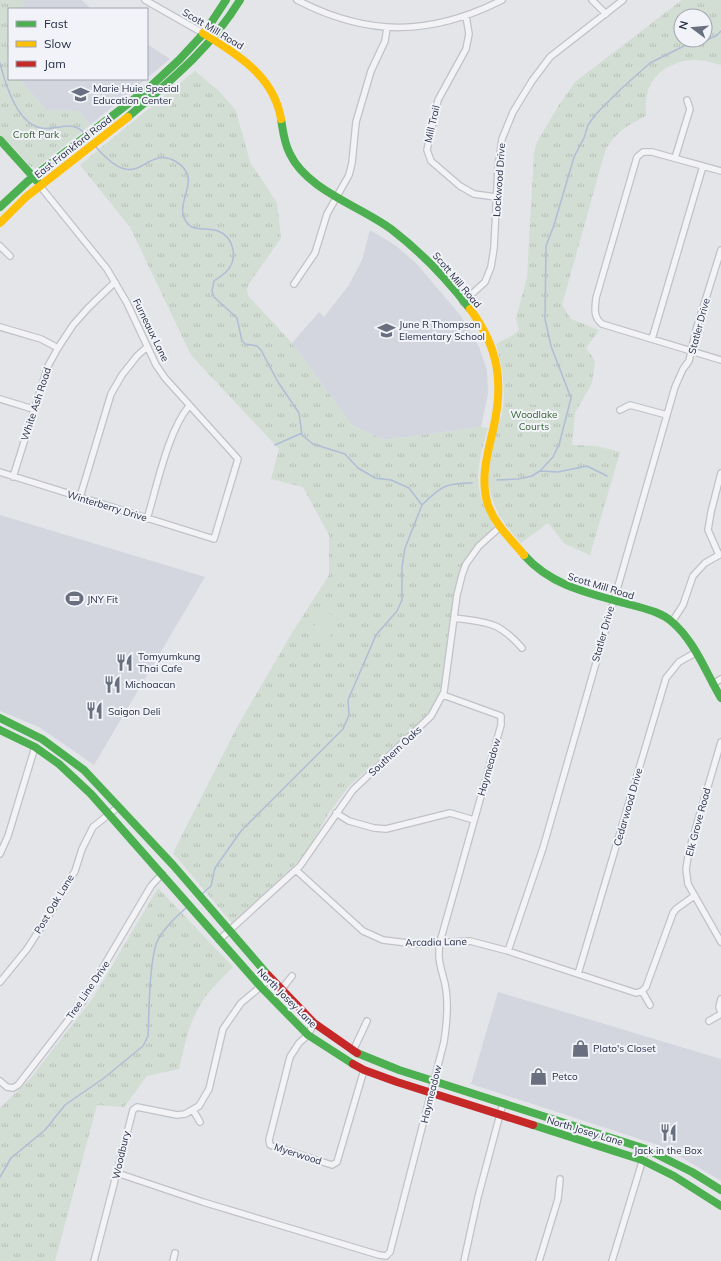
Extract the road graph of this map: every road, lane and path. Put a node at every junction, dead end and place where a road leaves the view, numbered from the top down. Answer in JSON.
{"nodes":[{"id":1,"x":145,"y":0,"type":"edge"},
{"id":2,"x":226,"y":0,"type":"edge"},
{"id":3,"x":240,"y":0,"type":"edge"},
{"id":4,"x":297,"y":0,"type":"edge"},
{"id":5,"x":502,"y":0,"type":"edge"},
{"id":6,"x":592,"y":0,"type":"edge"},
{"id":7,"x":623,"y":0,"type":"edge"},
{"id":8,"x":606,"y":14,"type":"junction"},
{"id":9,"x":466,"y":16,"type":"junction"},
{"id":10,"x":387,"y":28,"type":"junction"},
{"id":11,"x":203,"y":33,"type":"junction"},
{"id":12,"x":213,"y":40,"type":"junction"},
{"id":13,"x":156,"y":80,"type":"junction"},
{"id":14,"x":687,"y":100,"type":"dead end"},
{"id":15,"x":143,"y":105,"type":"junction"},
{"id":16,"x":0,"y":140,"type":"edge"},
{"id":17,"x":675,"y":158,"type":"junction"},
{"id":18,"x":703,"y":166,"type":"junction"},
{"id":19,"x":721,"y":171,"type":"edge"},
{"id":20,"x":33,"y":177,"type":"junction"},
{"id":21,"x":40,"y":186,"type":"junction"},
{"id":22,"x":337,"y":196,"type":"junction"},
{"id":23,"x":496,"y":197,"type":"junction"},
{"id":24,"x":0,"y":207,"type":"edge"},
{"id":25,"x":0,"y":223,"type":"edge"},
{"id":26,"x":0,"y":246,"type":"edge"},
{"id":27,"x":721,"y":250,"type":"edge"},
{"id":28,"x":10,"y":256,"type":"dead end"},
{"id":29,"x":115,"y":282,"type":"junction"},
{"id":30,"x":294,"y":284,"type":"dead end"},
{"id":31,"x":464,"y":302,"type":"junction"},
{"id":32,"x":0,"y":326,"type":"edge"},
{"id":33,"x":652,"y":339,"type":"junction"},
{"id":34,"x":147,"y":347,"type":"junction"},
{"id":35,"x":58,"y":348,"type":"junction"},
{"id":36,"x":692,"y":351,"type":"junction"},
{"id":37,"x":721,"y":360,"type":"edge"},
{"id":38,"x":0,"y":399,"type":"edge"},
{"id":39,"x":188,"y":406,"type":"junction"},
{"id":40,"x":33,"y":410,"type":"junction"},
{"id":41,"x":620,"y":410,"type":"dead end"},
{"id":42,"x":667,"y":415,"type":"junction"},
{"id":43,"x":0,"y":472,"type":"edge"},
{"id":44,"x":721,"y":473,"type":"edge"},
{"id":45,"x":13,"y":476,"type":"junction"},
{"id":46,"x":80,"y":497,"type":"junction"},
{"id":47,"x":147,"y":519,"type":"junction"},
{"id":48,"x":500,"y":527,"type":"junction"},
{"id":49,"x":214,"y":539,"type":"joint"},
{"id":50,"x":720,"y":555,"type":"edge"},
{"id":51,"x":613,"y":600,"type":"junction"},
{"id":52,"x":455,"y":618,"type":"junction"},
{"id":53,"x":672,"y":622,"type":"junction"},
{"id":54,"x":522,"y":648,"type":"dead end"},
{"id":55,"x":694,"y":653,"type":"junction"},
{"id":56,"x":721,"y":679,"type":"edge"},
{"id":57,"x":713,"y":684,"type":"junction"},
{"id":58,"x":443,"y":695,"type":"junction"},
{"id":59,"x":721,"y":698,"type":"edge"},
{"id":60,"x":0,"y":718,"type":"edge"},
{"id":61,"x":0,"y":730,"type":"edge"},
{"id":62,"x":721,"y":742,"type":"edge"},
{"id":63,"x":35,"y":747,"type":"junction"},
{"id":64,"x":118,"y":807,"type":"junction"},
{"id":65,"x":336,"y":813,"type":"junction"},
{"id":66,"x":108,"y":815,"type":"junction"},
{"id":67,"x":474,"y":820,"type":"junction"},
{"id":68,"x":0,"y":854,"type":"edge"},
{"id":69,"x":296,"y":870,"type":"junction"},
{"id":70,"x":162,"y":874,"type":"junction"},
{"id":71,"x":694,"y":896,"type":"junction"},
{"id":72,"x":230,"y":931,"type":"junction"},
{"id":73,"x":219,"y":940,"type":"junction"},
{"id":74,"x":440,"y":942,"type":"junction"},
{"id":75,"x":721,"y":942,"type":"edge"},
{"id":76,"x":508,"y":951,"type":"junction"},
{"id":77,"x":578,"y":974,"type":"junction"},
{"id":78,"x":292,"y":976,"type":"dead end"},
{"id":79,"x":271,"y":978,"type":"junction"},
{"id":80,"x":0,"y":982,"type":"edge"},
{"id":81,"x":260,"y":987,"type":"junction"},
{"id":82,"x":281,"y":990,"type":"junction"},
{"id":83,"x":642,"y":991,"type":"junction"},
{"id":84,"x":721,"y":999,"type":"edge"},
{"id":85,"x":650,"y":1005,"type":"dead end"},
{"id":86,"x":721,"y":1014,"type":"edge"},
{"id":87,"x":367,"y":1021,"type":"dead end"},
{"id":88,"x":709,"y":1021,"type":"dead end"},
{"id":89,"x":314,"y":1023,"type":"junction"},
{"id":90,"x":308,"y":1035,"type":"junction"},
{"id":91,"x":353,"y":1051,"type":"junction"},
{"id":92,"x":364,"y":1070,"type":"junction"},
{"id":93,"x":0,"y":1081,"type":"edge"},
{"id":94,"x":434,"y":1081,"type":"junction"},
{"id":95,"x":431,"y":1094,"type":"junction"},
{"id":96,"x":503,"y":1103,"type":"junction"},
{"id":97,"x":194,"y":1110,"type":"junction"},
{"id":98,"x":500,"y":1115,"type":"junction"},
{"id":99,"x":200,"y":1122,"type":"dead end"},
{"id":100,"x":646,"y":1149,"type":"junction"},
{"id":101,"x":642,"y":1160,"type":"junction"},
{"id":102,"x":117,"y":1173,"type":"junction"},
{"id":103,"x":560,"y":1179,"type":"dead end"},
{"id":104,"x":721,"y":1190,"type":"edge"},
{"id":105,"x":721,"y":1206,"type":"edge"},
{"id":106,"x":175,"y":1253,"type":"dead end"},
{"id":107,"x":94,"y":1261,"type":"edge"},
{"id":108,"x":173,"y":1261,"type":"edge"},
{"id":109,"x":464,"y":1261,"type":"edge"},
{"id":110,"x":539,"y":1261,"type":"edge"},
{"id":111,"x":612,"y":1261,"type":"edge"}],
"edges":[{"from":1,"to":11,"type":"street","name":"Scott Mill Road"},
{"from":2,"to":11,"type":"main road","name":"East Frankford Road"},
{"from":3,"to":12,"type":"main road","name":"East Frankford Road"},
{"from":4,"to":10,"type":"street"},
{"from":5,"to":9,"type":"street"},
{"from":6,"to":8,"type":"street"},
{"from":7,"to":8,"type":"street","name":"Lockwood Drive"},
{"from":8,"to":23,"type":"street","name":"Lockwood Drive"},
{"from":9,"to":10,"type":"street"},
{"from":9,"to":23,"type":"street","name":"Mill Trail"},
{"from":10,"to":22,"type":"street"},
{"from":11,"to":12,"type":"main road","name":"Scott Mill Road"},
{"from":11,"to":13,"type":"main road","name":"East Frankford Road"},
{"from":12,"to":15,"type":"main road","name":"East Frankford Road"},
{"from":12,"to":22,"type":"main road","name":"Scott Mill Road"},
{"from":13,"to":15,"type":"main road"},
{"from":13,"to":20,"type":"main road","name":"East Frankford Road"},
{"from":14,"to":17,"type":"street"},
{"from":15,"to":21,"type":"main road","name":"East Frankford Road"},
{"from":16,"to":20,"type":"main road","name":"Furneaux Lane"},
{"from":17,"to":18,"type":"street"},
{"from":17,"to":33,"type":"street"},
{"from":18,"to":19,"type":"street"},
{"from":18,"to":33,"type":"street"},
{"from":20,"to":21,"type":"main road","name":"Furneaux Lane"},
{"from":20,"to":24,"type":"main road","name":"East Frankford Road"},
{"from":21,"to":25,"type":"main road","name":"East Frankford Road"},
{"from":21,"to":29,"type":"street","name":"Furneaux Lane"},
{"from":22,"to":30,"type":"street"},
{"from":22,"to":31,"type":"main road","name":"Scott Mill Road"},
{"from":23,"to":31,"type":"street","name":"Lockwood Drive"},
{"from":26,"to":28,"type":"street"},
{"from":27,"to":36,"type":"street","name":"Statler Drive"},
{"from":29,"to":34,"type":"street","name":"Furneaux Lane"},
{"from":29,"to":35,"type":"street","name":"White Ash Road"},
{"from":31,"to":48,"type":"main road","name":"Scott Mill Road"},
{"from":32,"to":35,"type":"street"},
{"from":33,"to":36,"type":"street"},
{"from":34,"to":39,"type":"street","name":"Furneaux Lane"},
{"from":34,"to":46,"type":"street"},
{"from":35,"to":40,"type":"street","name":"White Ash Road"},
{"from":36,"to":37,"type":"street"},
{"from":36,"to":42,"type":"street","name":"Statler Drive"},
{"from":38,"to":40,"type":"street"},
{"from":39,"to":47,"type":"street"},
{"from":39,"to":49,"type":"street","name":"Furneaux Lane"},
{"from":40,"to":45,"type":"street","name":"White Ash Road"},
{"from":41,"to":42,"type":"street"},
{"from":42,"to":51,"type":"street","name":"Statler Drive"},
{"from":43,"to":45,"type":"street","name":"Winterberry Drive"},
{"from":44,"to":50,"type":"street"},
{"from":45,"to":46,"type":"street","name":"Winterberry Drive"},
{"from":46,"to":47,"type":"street","name":"Winterberry Drive"},
{"from":47,"to":49,"type":"street","name":"Winterberry Drive"},
{"from":48,"to":51,"type":"main road","name":"Scott Mill Road"},
{"from":48,"to":52,"type":"street","name":"Southern Oaks"},
{"from":50,"to":53,"type":"street"},
{"from":51,"to":53,"type":"main road","name":"Scott Mill Road"},
{"from":51,"to":76,"type":"street","name":"Statler Drive"},
{"from":52,"to":54,"type":"street"},
{"from":52,"to":58,"type":"street","name":"Southern Oaks"},
{"from":53,"to":55,"type":"main road","name":"Scott Mill Road"},
{"from":55,"to":57,"type":"main road","name":"Scott Mill Road"},
{"from":55,"to":77,"type":"street","name":"Cedarwood Drive"},
{"from":56,"to":57,"type":"street"},
{"from":57,"to":59,"type":"main road","name":"Scott Mill Road"},
{"from":58,"to":65,"type":"street","name":"Southern Oaks"},
{"from":58,"to":67,"type":"street","name":"Haymeadow"},
{"from":60,"to":64,"type":"main road","name":"North Josey Lane"},
{"from":61,"to":63,"type":"main road","name":"North Josey Lane"},
{"from":62,"to":71,"type":"street","name":"Elk Grove Road"},
{"from":63,"to":66,"type":"main road","name":"North Josey Lane"},
{"from":63,"to":68,"type":"street"},
{"from":64,"to":66,"type":"street","name":"Post Oak Lane"},
{"from":64,"to":72,"type":"main road","name":"North Josey Lane"},
{"from":65,"to":67,"type":"street"},
{"from":65,"to":69,"type":"street","name":"Southern Oaks"},
{"from":66,"to":70,"type":"main road","name":"North Josey Lane"},
{"from":66,"to":80,"type":"street","name":"Post Oak Lane"},
{"from":67,"to":74,"type":"street","name":"Haymeadow"},
{"from":69,"to":72,"type":"street","name":"Southern Oaks"},
{"from":69,"to":74,"type":"street","name":"Arcadia Lane"},
{"from":70,"to":73,"type":"main road","name":"North Josey Lane"},
{"from":70,"to":93,"type":"street","name":"Tree Line Drive"},
{"from":71,"to":75,"type":"street","name":"Elk Grove Road"},
{"from":71,"to":83,"type":"street"},
{"from":72,"to":73,"type":"street","name":"Southern Oaks"},
{"from":72,"to":79,"type":"main road","name":"North Josey Lane"},
{"from":73,"to":81,"type":"main road","name":"North Josey Lane"},
{"from":74,"to":76,"type":"street","name":"Arcadia Lane"},
{"from":74,"to":94,"type":"street","name":"Haymeadow"},
{"from":76,"to":77,"type":"street","name":"Arcadia Lane"},
{"from":77,"to":83,"type":"street","name":"Arcadia Lane"},
{"from":78,"to":82,"type":"street"},
{"from":79,"to":81,"type":"street"},
{"from":79,"to":82,"type":"main road","name":"North Josey Lane"},
{"from":81,"to":90,"type":"main road","name":"North Josey Lane"},
{"from":81,"to":97,"type":"street"},
{"from":82,"to":89,"type":"main road","name":"North Josey Lane"},
{"from":83,"to":85,"type":"street"},
{"from":84,"to":86,"type":"street"},
{"from":86,"to":88,"type":"street"},
{"from":87,"to":91,"type":"street"},
{"from":89,"to":90,"type":"street","name":"Myerwood"},
{"from":89,"to":91,"type":"main road","name":"North Josey Lane"},
{"from":90,"to":92,"type":"main road","name":"North Josey Lane"},
{"from":90,"to":92,"type":"street","name":"Myerwood"},
{"from":91,"to":94,"type":"main road","name":"North Josey Lane"},
{"from":92,"to":95,"type":"main road","name":"North Josey Lane"},
{"from":94,"to":95,"type":"street","name":"Haymeadow"},
{"from":94,"to":96,"type":"main road","name":"North Josey Lane"},
{"from":95,"to":98,"type":"main road","name":"North Josey Lane"},
{"from":95,"to":102,"type":"street","name":"Haymeadow"},
{"from":96,"to":98,"type":"street"},
{"from":96,"to":100,"type":"main road","name":"North Josey Lane"},
{"from":97,"to":99,"type":"street"},
{"from":97,"to":102,"type":"street","name":"Woodbury"},
{"from":98,"to":101,"type":"main road","name":"North Josey Lane"},
{"from":98,"to":109,"type":"street"},
{"from":100,"to":101,"type":"street"},
{"from":100,"to":104,"type":"main road","name":"North Josey Lane"},
{"from":101,"to":105,"type":"main road","name":"North Josey Lane"},
{"from":101,"to":111,"type":"street"},
{"from":102,"to":107,"type":"street","name":"Woodbury"},
{"from":103,"to":110,"type":"street"},
{"from":106,"to":108,"type":"street"}]}
